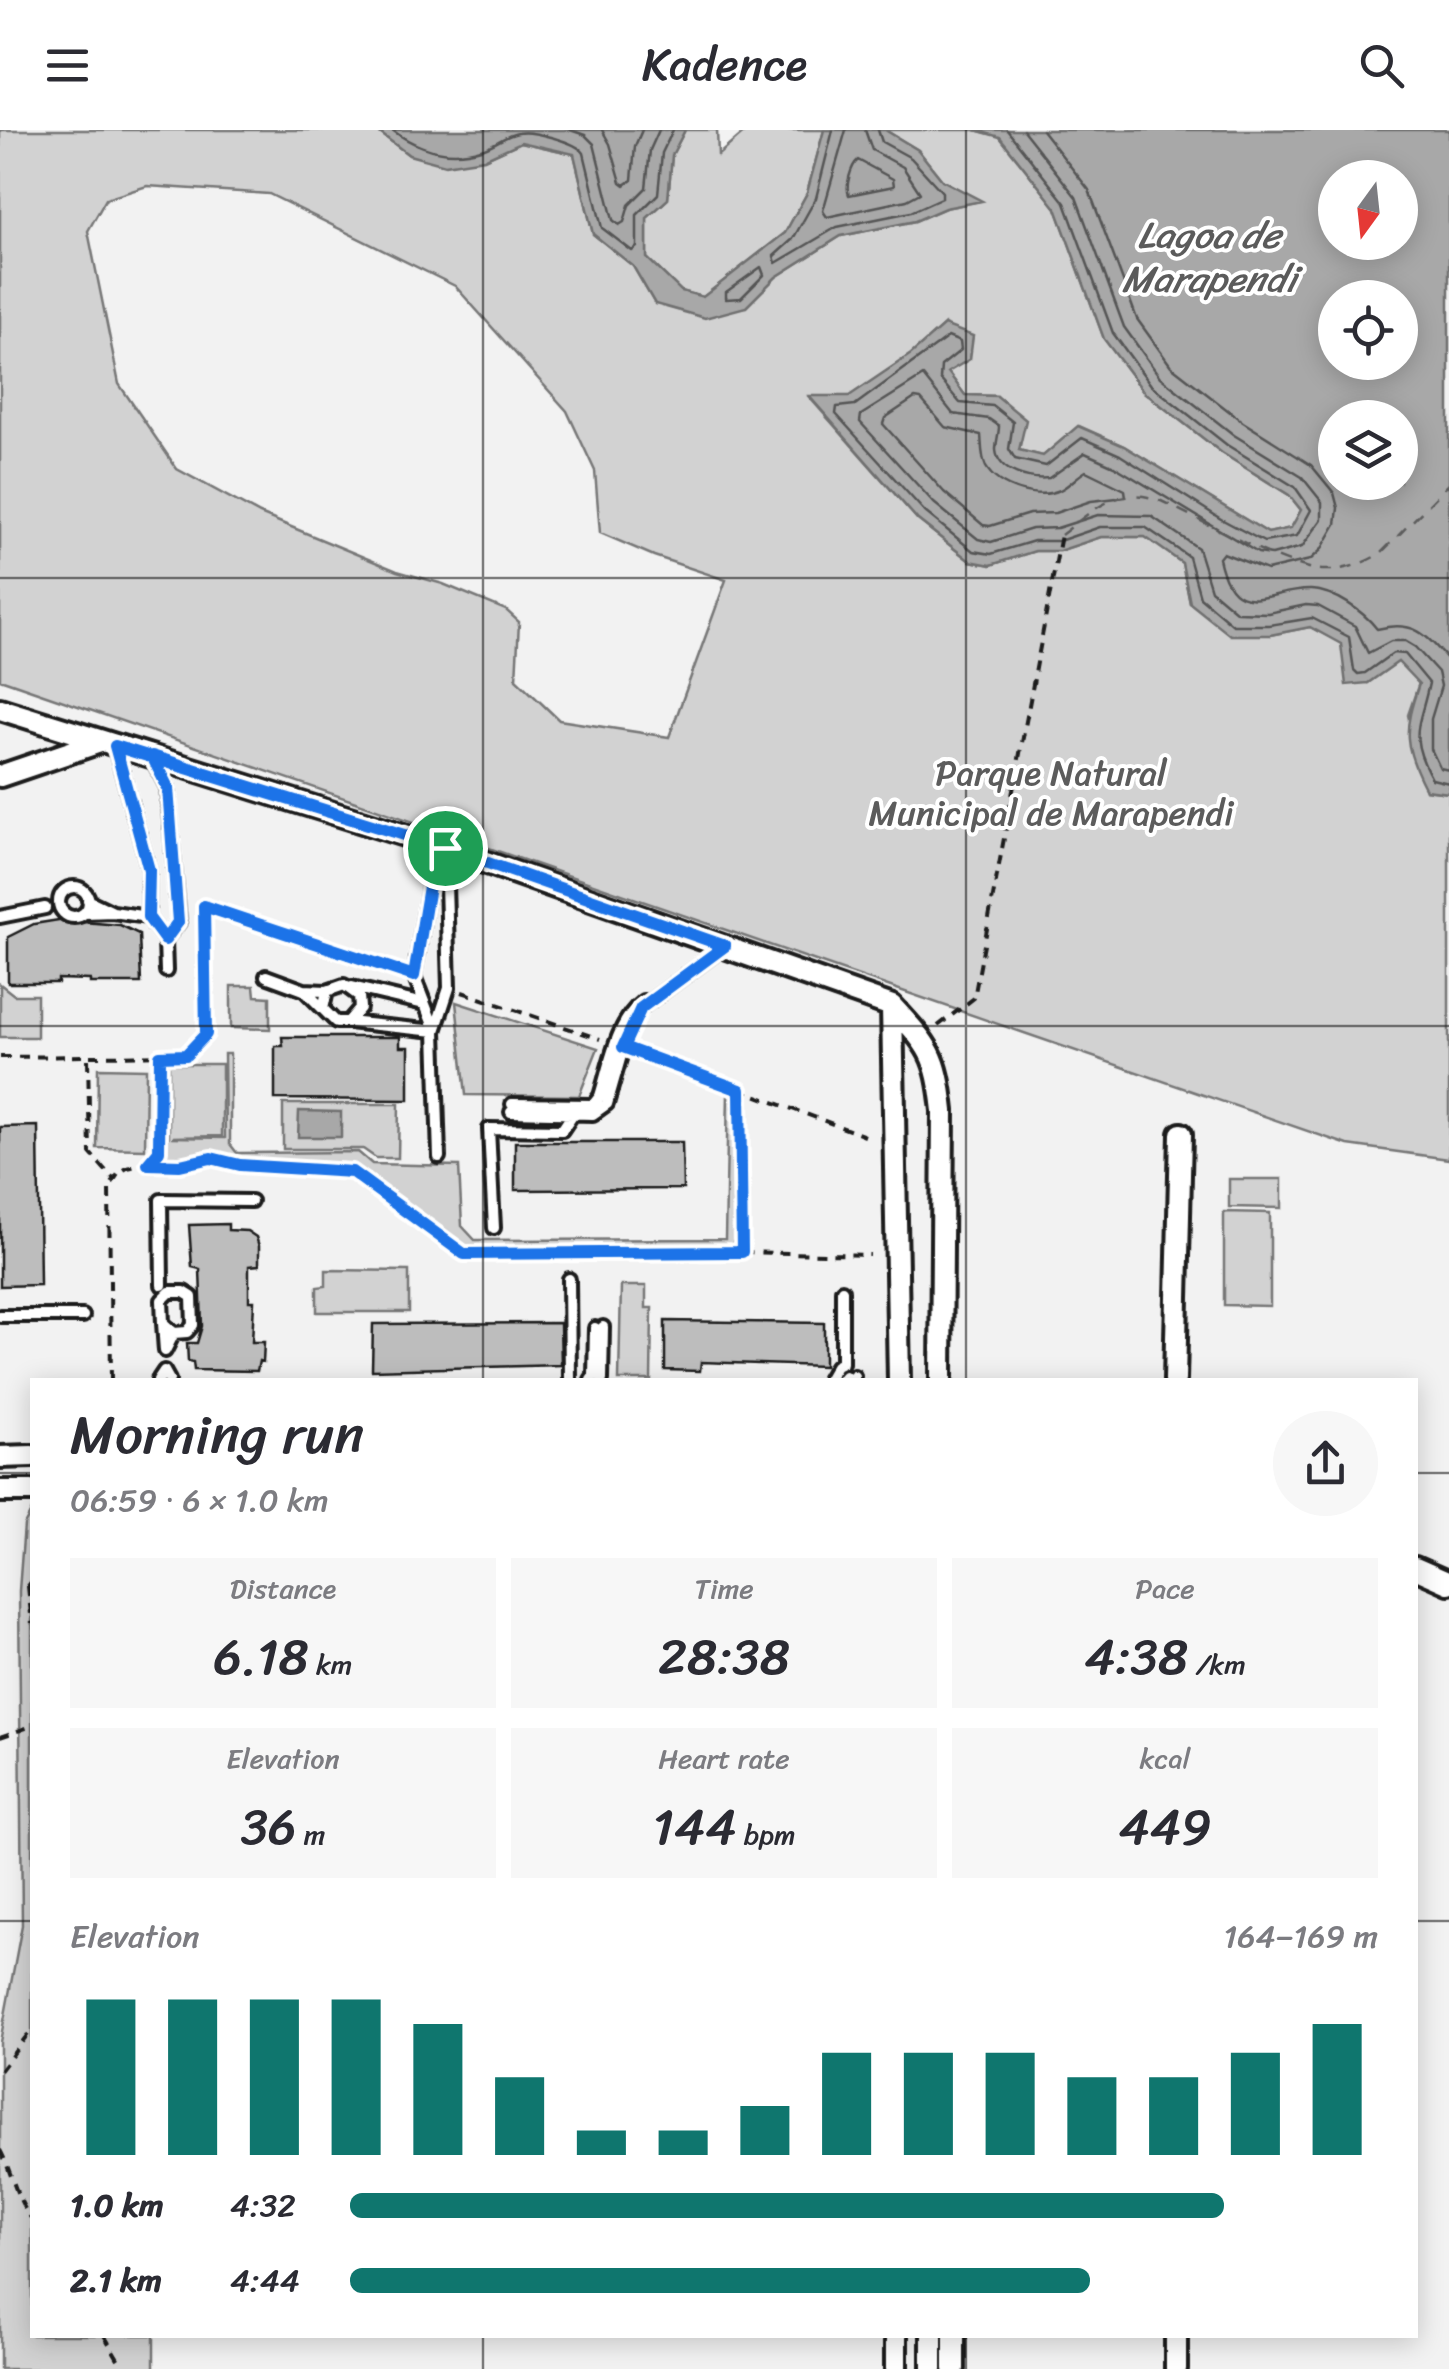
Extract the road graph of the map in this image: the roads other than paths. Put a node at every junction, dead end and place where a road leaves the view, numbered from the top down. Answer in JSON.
{"nodes":[{"id":1,"x":0,"y":709,"type":"edge"},
{"id":2,"x":107,"y":744,"type":"junction"},
{"id":3,"x":152,"y":756,"type":"junction"},
{"id":4,"x":0,"y":776,"type":"edge"},
{"id":5,"x":440,"y":846,"type":"junction"},
{"id":6,"x":175,"y":868,"type":"junction"},
{"id":7,"x":149,"y":870,"type":"junction"},
{"id":8,"x":88,"y":900,"type":"junction"},
{"id":9,"x":61,"y":904,"type":"junction"},
{"id":10,"x":113,"y":912,"type":"junction"},
{"id":11,"x":84,"y":913,"type":"junction"},
{"id":12,"x":0,"y":917,"type":"edge"},
{"id":13,"x":148,"y":917,"type":"junction"},
{"id":14,"x":165,"y":940,"type":"junction"},
{"id":15,"x":723,"y":945,"type":"junction"},
{"id":16,"x":166,"y":971,"type":"dead end"},
{"id":17,"x":266,"y":976,"type":"dead end"},
{"id":18,"x":350,"y":987,"type":"junction"},
{"id":19,"x":304,"y":990,"type":"junction"},
{"id":20,"x":327,"y":991,"type":"junction"},
{"id":21,"x":424,"y":1004,"type":"junction"},
{"id":22,"x":892,"y":1006,"type":"junction"},
{"id":23,"x":323,"y":1010,"type":"junction"},
{"id":24,"x":348,"y":1022,"type":"junction"},
{"id":25,"x":435,"y":1031,"type":"junction"},
{"id":26,"x":941,"y":1050,"type":"dead end"},
{"id":27,"x":512,"y":1108,"type":"dead end"},
{"id":28,"x":576,"y":1109,"type":"junction"},
{"id":29,"x":1182,"y":1134,"type":"dead end"},
{"id":30,"x":439,"y":1156,"type":"dead end"},
{"id":31,"x":250,"y":1201,"type":"dead end"},
{"id":32,"x":494,"y":1228,"type":"dead end"},
{"id":33,"x":569,"y":1279,"type":"dead end"},
{"id":34,"x":842,"y":1290,"type":"dead end"},
{"id":35,"x":164,"y":1293,"type":"junction"},
{"id":36,"x":0,"y":1316,"type":"edge"},
{"id":37,"x":83,"y":1316,"type":"dead end"},
{"id":38,"x":163,"y":1323,"type":"junction"},
{"id":39,"x":174,"y":1332,"type":"junction"},
{"id":40,"x":165,"y":1351,"type":"junction"},
{"id":41,"x":163,"y":1377,"type":"edge"},
{"id":42,"x":570,"y":1378,"type":"edge"},
{"id":43,"x":592,"y":1378,"type":"edge"},
{"id":44,"x":602,"y":1378,"type":"edge"},
{"id":45,"x":829,"y":1378,"type":"edge"},
{"id":46,"x":899,"y":1378,"type":"edge"},
{"id":47,"x":941,"y":1378,"type":"edge"},
{"id":48,"x":954,"y":1378,"type":"edge"},
{"id":49,"x":1175,"y":1378,"type":"edge"},
{"id":50,"x":0,"y":1456,"type":"edge"},
{"id":51,"x":30,"y":1456,"type":"edge"},
{"id":52,"x":0,"y":1491,"type":"edge"},
{"id":53,"x":30,"y":1491,"type":"edge"},
{"id":54,"x":1418,"y":1569,"type":"edge"},
{"id":55,"x":1449,"y":1583,"type":"edge"},
{"id":56,"x":896,"y":2338,"type":"edge"},
{"id":57,"x":932,"y":2338,"type":"edge"},
{"id":58,"x":954,"y":2338,"type":"edge"},
{"id":59,"x":1176,"y":2338,"type":"edge"},
{"id":60,"x":896,"y":2369,"type":"edge"},
{"id":61,"x":932,"y":2369,"type":"edge"},
{"id":62,"x":954,"y":2369,"type":"edge"},
{"id":63,"x":1176,"y":2369,"type":"edge"}],
"edges":[{"from":1,"to":2,"type":"street"},
{"from":2,"to":3,"type":"street"},
{"from":2,"to":4,"type":"street"},
{"from":2,"to":7,"type":"lane"},
{"from":3,"to":5,"type":"street"},
{"from":3,"to":6,"type":"lane"},
{"from":5,"to":15,"type":"street"},
{"from":5,"to":21,"type":"lane"},
{"from":5,"to":25,"type":"lane"},
{"from":6,"to":7,"type":"lane"},
{"from":6,"to":14,"type":"lane"},
{"from":7,"to":13,"type":"lane"},
{"from":8,"to":9,"type":"lane"},
{"from":8,"to":10,"type":"lane"},
{"from":8,"to":11,"type":"lane"},
{"from":9,"to":11,"type":"lane"},
{"from":9,"to":12,"type":"lane"},
{"from":10,"to":11,"type":"lane"},
{"from":10,"to":13,"type":"lane"},
{"from":13,"to":14,"type":"lane"},
{"from":14,"to":16,"type":"lane"},
{"from":15,"to":22,"type":"street"},
{"from":15,"to":28,"type":"lane"},
{"from":17,"to":19,"type":"lane"},
{"from":18,"to":20,"type":"lane"},
{"from":18,"to":21,"type":"lane"},
{"from":18,"to":24,"type":"lane"},
{"from":19,"to":20,"type":"lane"},
{"from":19,"to":23,"type":"lane"},
{"from":20,"to":23,"type":"lane"},
{"from":21,"to":25,"type":"lane"},
{"from":22,"to":46,"type":"street"},
{"from":22,"to":47,"type":"street"},
{"from":23,"to":24,"type":"lane"},
{"from":24,"to":25,"type":"lane"},
{"from":25,"to":30,"type":"lane"},
{"from":26,"to":48,"type":"street"},
{"from":27,"to":28,"type":"lane"},
{"from":28,"to":32,"type":"lane"},
{"from":29,"to":49,"type":"street"},
{"from":31,"to":35,"type":"lane"},
{"from":33,"to":42,"type":"lane"},
{"from":34,"to":45,"type":"lane"},
{"from":35,"to":38,"type":"lane"},
{"from":35,"to":39,"type":"lane"},
{"from":36,"to":37,"type":"lane"},
{"from":38,"to":39,"type":"lane"},
{"from":38,"to":40,"type":"lane"},
{"from":39,"to":40,"type":"lane"},
{"from":40,"to":41,"type":"lane"},
{"from":43,"to":44,"type":"lane"},
{"from":50,"to":51,"type":"street"},
{"from":52,"to":53,"type":"street"},
{"from":54,"to":55,"type":"street"},
{"from":56,"to":60,"type":"street"},
{"from":57,"to":61,"type":"street"},
{"from":58,"to":62,"type":"street"},
{"from":59,"to":63,"type":"street"}]}
